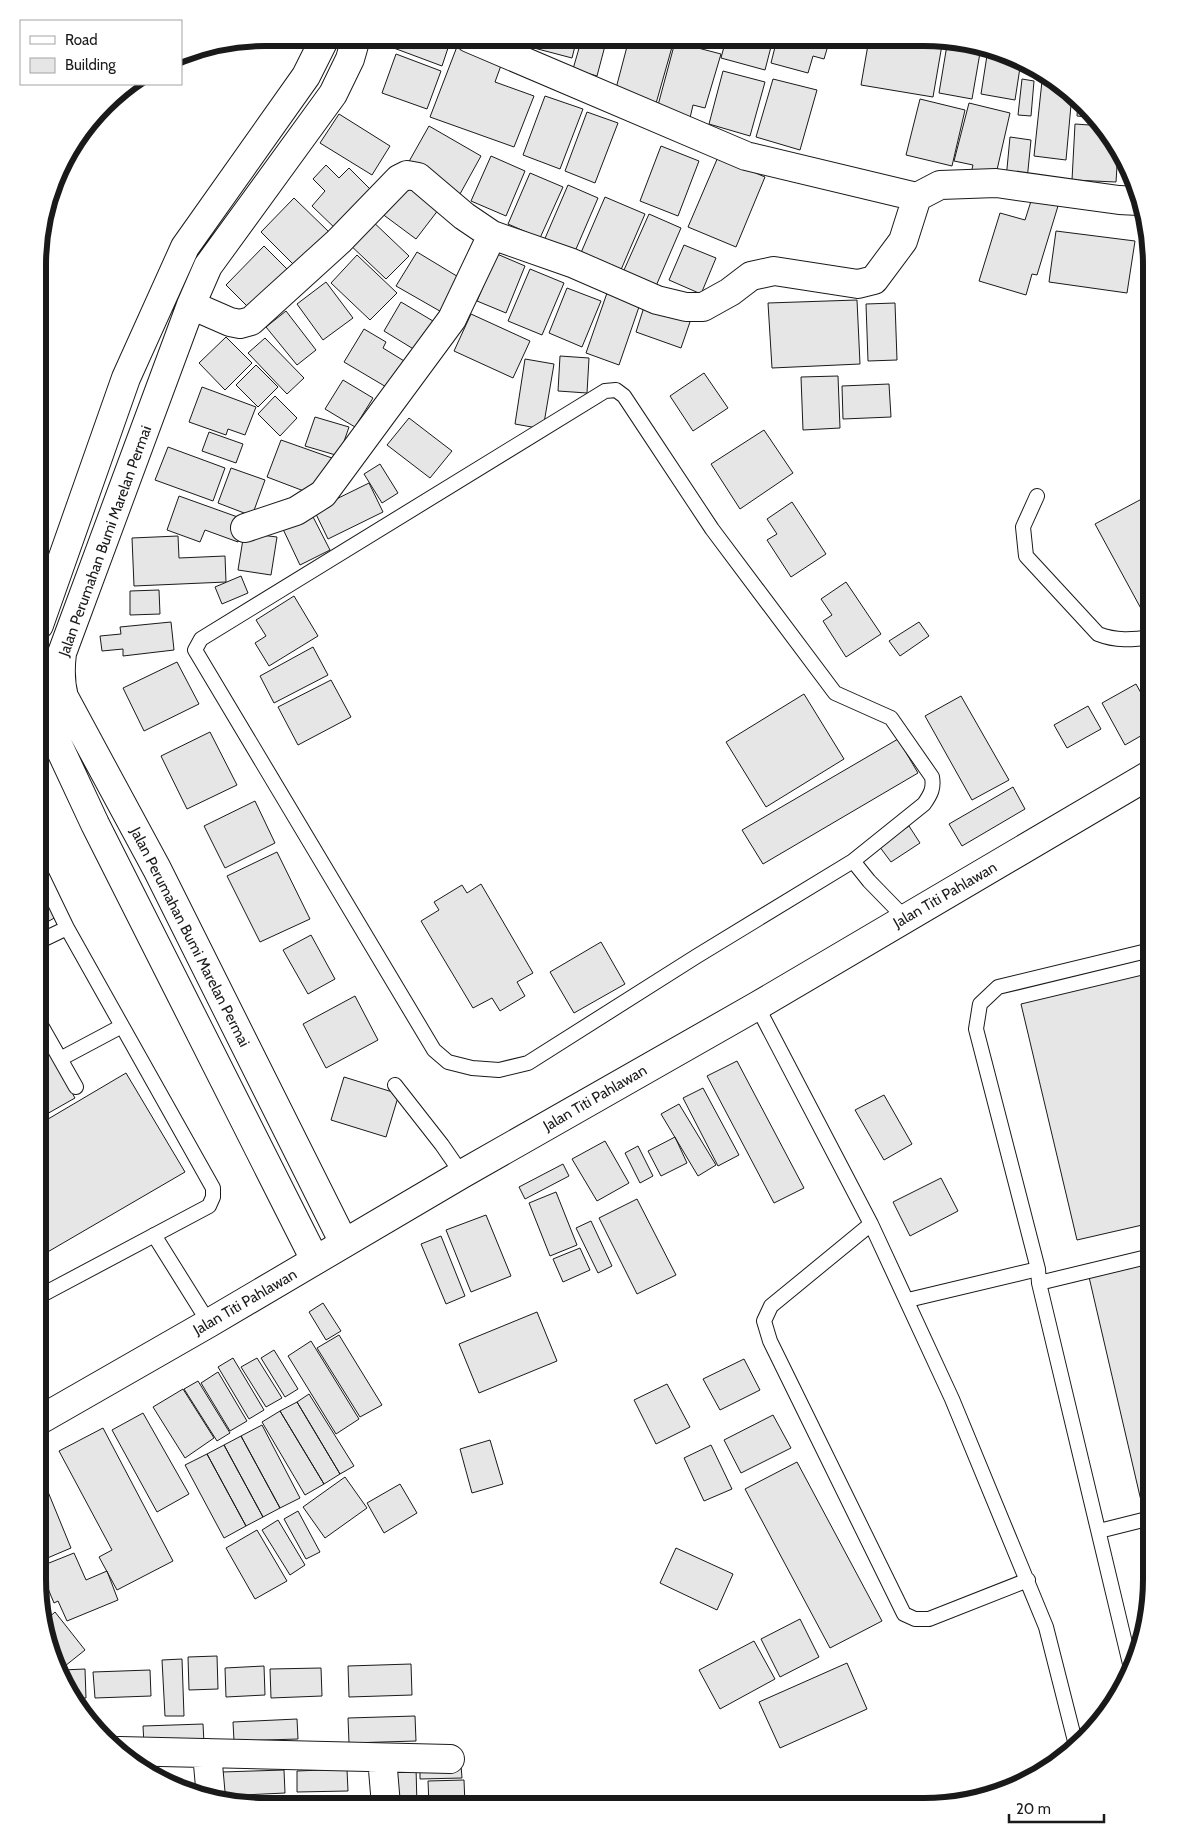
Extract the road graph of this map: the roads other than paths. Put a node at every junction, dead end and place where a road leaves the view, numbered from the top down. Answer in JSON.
{"nodes":[{"id":1,"x":321,"y":46,"type":"edge"},
{"id":2,"x":354,"y":46,"type":"edge"},
{"id":3,"x":488,"y":46,"type":"edge"},
{"id":4,"x":917,"y":196,"type":"junction"},
{"id":5,"x":1133,"y":201,"type":"edge"},
{"id":6,"x":492,"y":235,"type":"junction"},
{"id":7,"x":185,"y":247,"type":"junction"},
{"id":8,"x":208,"y":266,"type":"junction"},
{"id":9,"x":191,"y":305,"type":"junction"},
{"id":10,"x":1037,"y":496,"type":"dead end"},
{"id":11,"x":245,"y":528,"type":"dead end"},
{"id":12,"x":46,"y":605,"type":"edge"},
{"id":13,"x":1143,"y":639,"type":"edge"},
{"id":14,"x":49,"y":682,"type":"edge"},
{"id":15,"x":46,"y":719,"type":"edge"},
{"id":16,"x":1143,"y":779,"type":"edge"},
{"id":17,"x":853,"y":861,"type":"junction"},
{"id":18,"x":46,"y":886,"type":"edge"},
{"id":19,"x":905,"y":918,"type":"junction"},
{"id":20,"x":67,"y":928,"type":"junction"},
{"id":21,"x":46,"y":938,"type":"edge"},
{"id":22,"x":1143,"y":952,"type":"edge"},
{"id":23,"x":757,"y":1006,"type":"junction"},
{"id":24,"x":122,"y":1026,"type":"junction"},
{"id":25,"x":46,"y":1034,"type":"edge"},
{"id":26,"x":60,"y":1059,"type":"junction"},
{"id":27,"x":395,"y":1084,"type":"dead end"},
{"id":28,"x":76,"y":1087,"type":"dead end"},
{"id":29,"x":462,"y":1174,"type":"junction"},
{"id":30,"x":871,"y":1224,"type":"junction"},
{"id":31,"x":154,"y":1235,"type":"junction"},
{"id":32,"x":344,"y":1243,"type":"junction"},
{"id":33,"x":1143,"y":1257,"type":"edge"},
{"id":34,"x":315,"y":1260,"type":"junction"},
{"id":35,"x":1038,"y":1276,"type":"junction"},
{"id":36,"x":46,"y":1293,"type":"edge"},
{"id":37,"x":908,"y":1300,"type":"junction"},
{"id":38,"x":209,"y":1323,"type":"junction"},
{"id":39,"x":46,"y":1416,"type":"edge"},
{"id":40,"x":1143,"y":1520,"type":"edge"},
{"id":41,"x":1099,"y":1531,"type":"junction"},
{"id":42,"x":1028,"y":1580,"type":"junction"},
{"id":43,"x":1128,"y":1656,"type":"edge"},
{"id":44,"x":1074,"y":1738,"type":"edge"},
{"id":45,"x":131,"y":1751,"type":"edge"},
{"id":46,"x":206,"y":1753,"type":"junction"},
{"id":47,"x":382,"y":1758,"type":"junction"},
{"id":48,"x":450,"y":1759,"type":"dead end"},
{"id":49,"x":210,"y":1790,"type":"edge"},
{"id":50,"x":385,"y":1798,"type":"edge"}],
"edges":[{"from":1,"to":7,"type":"street"},
{"from":2,"to":8,"type":"street","name":"Jalan Perumahan Bumi Marelan Permai"},
{"from":3,"to":4,"type":"street"},
{"from":4,"to":5,"type":"street"},
{"from":4,"to":6,"type":"street"},
{"from":6,"to":9,"type":"street"},
{"from":6,"to":11,"type":"street"},
{"from":7,"to":8,"type":"street"},
{"from":7,"to":12,"type":"street"},
{"from":8,"to":9,"type":"street","name":"Jalan Perumahan Bumi Marelan Permai"},
{"from":9,"to":14,"type":"street","name":"Jalan Perumahan Bumi Marelan Permai"},
{"from":10,"to":13,"type":"lane"},
{"from":14,"to":32,"type":"street","name":"Jalan Perumahan Bumi Marelan Permai"},
{"from":15,"to":34,"type":"street"},
{"from":16,"to":19,"type":"street","name":"Jalan Titi Pahlawan"},
{"from":17,"to":17,"type":"lane"},
{"from":17,"to":19,"type":"lane"},
{"from":18,"to":20,"type":"lane"},
{"from":19,"to":23,"type":"street","name":"Jalan Titi Pahlawan"},
{"from":20,"to":21,"type":"lane"},
{"from":20,"to":24,"type":"lane"},
{"from":22,"to":35,"type":"lane"},
{"from":23,"to":29,"type":"street","name":"Jalan Titi Pahlawan"},
{"from":23,"to":30,"type":"lane"},
{"from":24,"to":26,"type":"lane"},
{"from":24,"to":31,"type":"lane"},
{"from":25,"to":26,"type":"lane"},
{"from":26,"to":28,"type":"lane"},
{"from":27,"to":29,"type":"lane"},
{"from":29,"to":32,"type":"street","name":"Jalan Titi Pahlawan"},
{"from":30,"to":37,"type":"lane"},
{"from":30,"to":42,"type":"lane"},
{"from":31,"to":36,"type":"lane"},
{"from":31,"to":38,"type":"lane"},
{"from":32,"to":34,"type":"street","name":"Jalan Titi Pahlawan"},
{"from":33,"to":35,"type":"lane"},
{"from":34,"to":38,"type":"street","name":"Jalan Titi Pahlawan"},
{"from":35,"to":37,"type":"lane"},
{"from":35,"to":41,"type":"lane"},
{"from":37,"to":42,"type":"lane"},
{"from":38,"to":39,"type":"street","name":"Jalan Titi Pahlawan"},
{"from":40,"to":41,"type":"lane"},
{"from":41,"to":43,"type":"lane"},
{"from":42,"to":44,"type":"lane"},
{"from":45,"to":46,"type":"street"},
{"from":46,"to":47,"type":"street"},
{"from":46,"to":49,"type":"street"},
{"from":47,"to":48,"type":"street"},
{"from":47,"to":50,"type":"street"}]}
